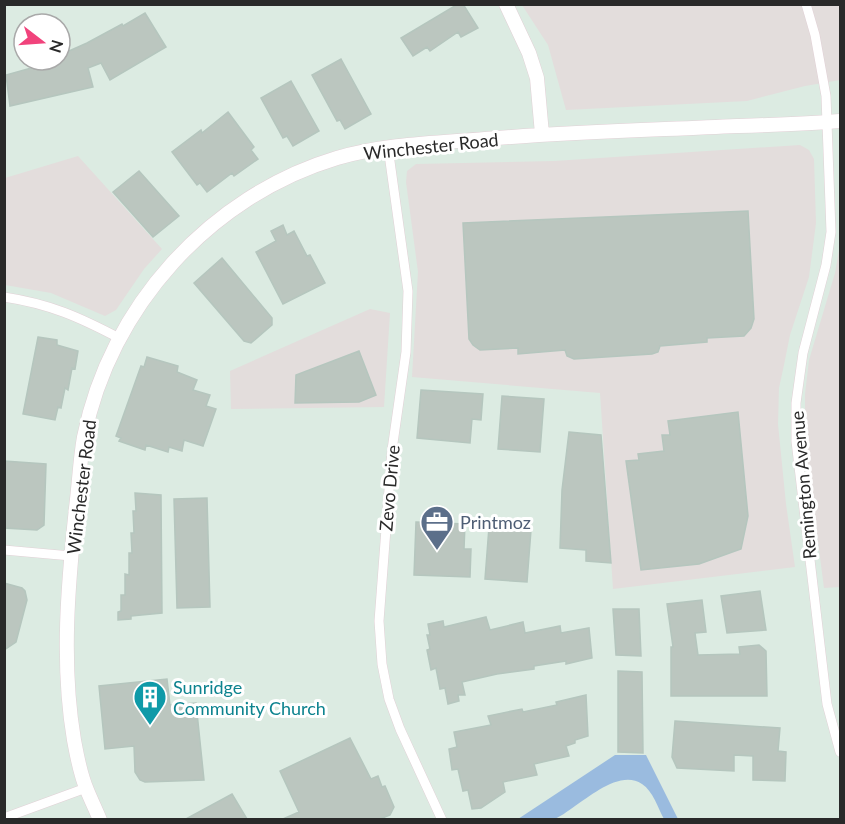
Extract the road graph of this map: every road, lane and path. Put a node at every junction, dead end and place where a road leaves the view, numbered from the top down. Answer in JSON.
{"nodes":[{"id":1,"x":506,"y":4,"type":"edge"},
{"id":2,"x":806,"y":4,"type":"edge"},
{"id":3,"x":834,"y":121,"type":"edge"},
{"id":4,"x":542,"y":134,"type":"junction"},
{"id":5,"x":388,"y":147,"type":"junction"},
{"id":6,"x":4,"y":297,"type":"edge"},
{"id":7,"x":119,"y":338,"type":"junction"},
{"id":8,"x":4,"y":550,"type":"edge"},
{"id":9,"x":71,"y":556,"type":"junction"},
{"id":10,"x":840,"y":752,"type":"edge"},
{"id":11,"x":86,"y":788,"type":"junction"},
{"id":12,"x":4,"y":818,"type":"edge"},
{"id":13,"x":100,"y":819,"type":"edge"},
{"id":14,"x":442,"y":819,"type":"edge"}],
"edges":[{"from":1,"to":4,"type":"street"},
{"from":2,"to":3,"type":"street","name":"Remington Avenue"},
{"from":3,"to":4,"type":"street","name":"Winchester Road"},
{"from":3,"to":10,"type":"street","name":"Remington Avenue"},
{"from":4,"to":5,"type":"street","name":"Winchester Road"},
{"from":5,"to":7,"type":"street","name":"Winchester Road"},
{"from":5,"to":14,"type":"street","name":"Zevo Drive"},
{"from":6,"to":7,"type":"street"},
{"from":7,"to":9,"type":"street","name":"Winchester Road"},
{"from":8,"to":9,"type":"street"},
{"from":9,"to":11,"type":"street","name":"Winchester Road"},
{"from":11,"to":12,"type":"street"},
{"from":11,"to":13,"type":"street","name":"Winchester Road"}]}
